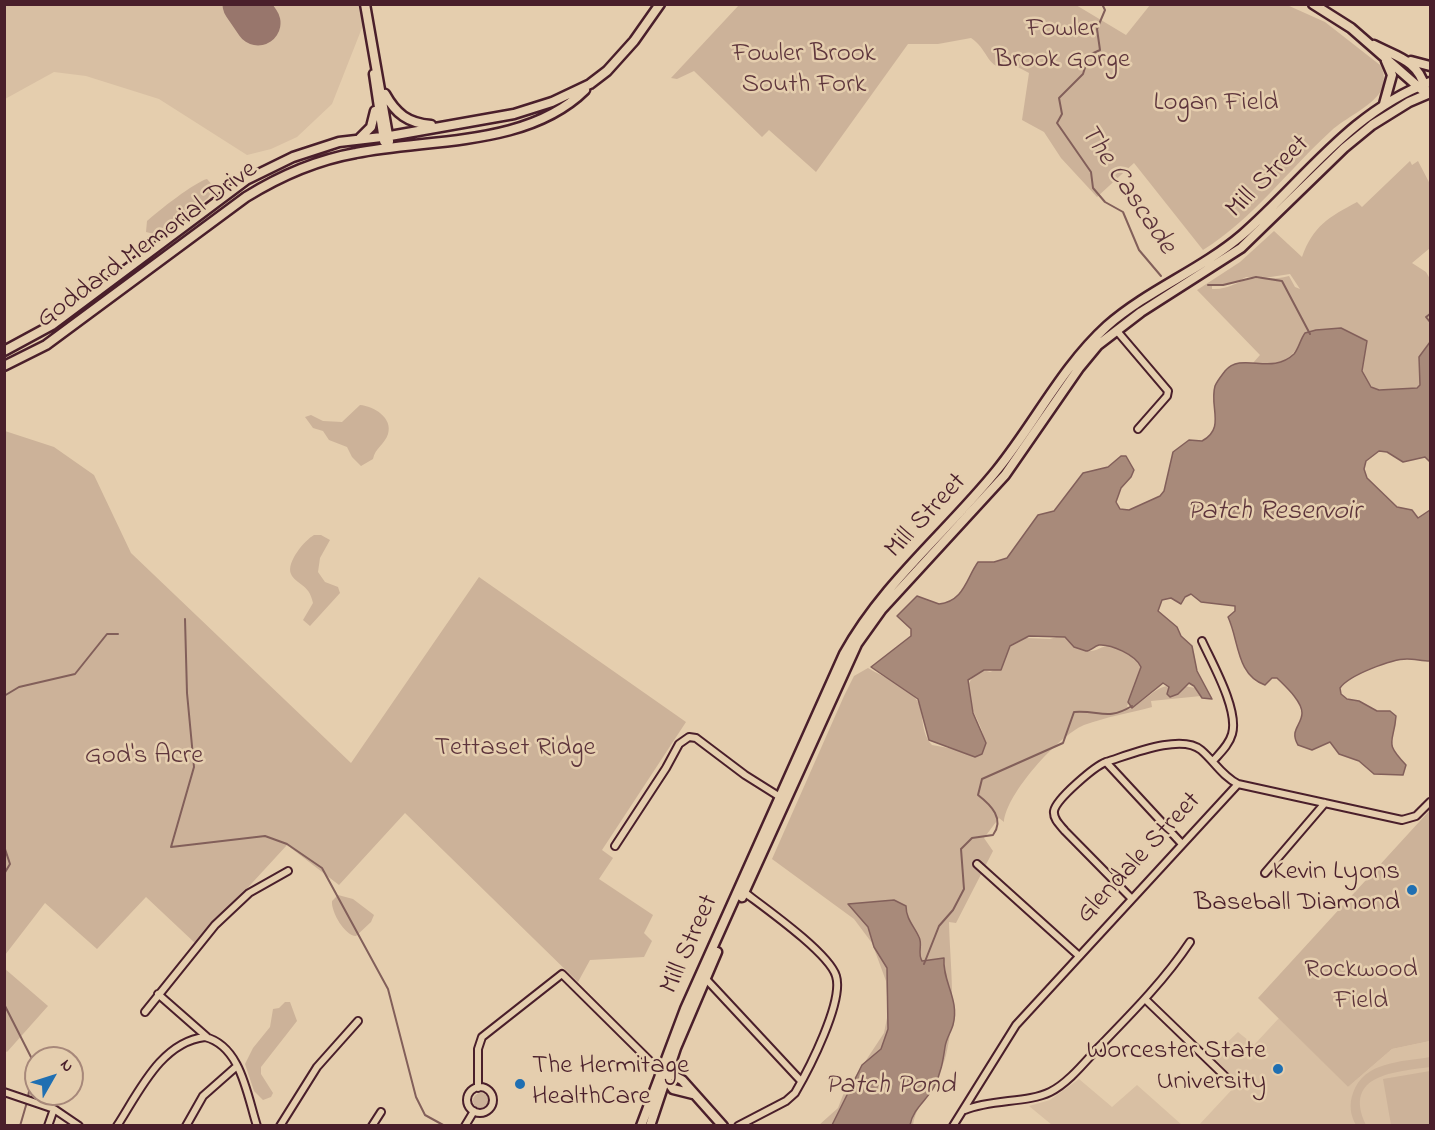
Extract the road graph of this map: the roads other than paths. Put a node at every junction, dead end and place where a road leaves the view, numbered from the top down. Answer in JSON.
{"nodes":[{"id":1,"x":365,"y":4,"type":"edge"},
{"id":2,"x":660,"y":4,"type":"edge"},
{"id":3,"x":1313,"y":4,"type":"edge"},
{"id":4,"x":1368,"y":42,"type":"junction"},
{"id":5,"x":373,"y":53,"type":"junction"},
{"id":6,"x":1384,"y":58,"type":"junction"},
{"id":7,"x":1408,"y":60,"type":"junction"},
{"id":8,"x":1431,"y":66,"type":"edge"},
{"id":9,"x":379,"y":75,"type":"junction"},
{"id":10,"x":594,"y":81,"type":"junction"},
{"id":11,"x":1424,"y":85,"type":"edge"},
{"id":12,"x":1428,"y":94,"type":"edge"},
{"id":13,"x":376,"y":96,"type":"junction"},
{"id":14,"x":1384,"y":104,"type":"junction"},
{"id":15,"x":456,"y":124,"type":"junction"},
{"id":16,"x":386,"y":136,"type":"junction"},
{"id":17,"x":356,"y":140,"type":"junction"},
{"id":18,"x":387,"y":147,"type":"junction"},
{"id":19,"x":1117,"y":331,"type":"junction"},
{"id":20,"x":4,"y":351,"type":"edge"},
{"id":21,"x":4,"y":366,"type":"edge"},
{"id":22,"x":1138,"y":429,"type":"dead end"},
{"id":23,"x":905,"y":578,"type":"junction"},
{"id":24,"x":1202,"y":640,"type":"dead end"},
{"id":25,"x":1213,"y":761,"type":"junction"},
{"id":26,"x":1106,"y":762,"type":"junction"},
{"id":27,"x":1238,"y":784,"type":"junction"},
{"id":28,"x":780,"y":797,"type":"junction"},
{"id":29,"x":1431,"y":802,"type":"edge"},
{"id":30,"x":1325,"y":803,"type":"junction"},
{"id":31,"x":1182,"y":844,"type":"junction"},
{"id":32,"x":615,"y":846,"type":"dead end"},
{"id":33,"x":977,"y":864,"type":"dead end"},
{"id":34,"x":288,"y":871,"type":"dead end"},
{"id":35,"x":1265,"y":873,"type":"dead end"},
{"id":36,"x":744,"y":892,"type":"junction"},
{"id":37,"x":1131,"y":898,"type":"junction"},
{"id":38,"x":1190,"y":942,"type":"dead end"},
{"id":39,"x":1078,"y":955,"type":"junction"},
{"id":40,"x":706,"y":979,"type":"junction"},
{"id":41,"x":158,"y":994,"type":"junction"},
{"id":42,"x":1144,"y":999,"type":"junction"},
{"id":43,"x":145,"y":1012,"type":"dead end"},
{"id":44,"x":358,"y":1022,"type":"dead end"},
{"id":45,"x":207,"y":1037,"type":"junction"},
{"id":46,"x":237,"y":1066,"type":"junction"},
{"id":47,"x":664,"y":1073,"type":"junction"},
{"id":48,"x":801,"y":1081,"type":"junction"},
{"id":49,"x":1232,"y":1083,"type":"dead end"},
{"id":50,"x":478,"y":1088,"type":"junction"},
{"id":51,"x":4,"y":1092,"type":"edge"},
{"id":52,"x":693,"y":1094,"type":"junction"},
{"id":53,"x":54,"y":1109,"type":"junction"},
{"id":54,"x":963,"y":1110,"type":"junction"},
{"id":55,"x":474,"y":1111,"type":"junction"},
{"id":56,"x":381,"y":1112,"type":"dead end"},
{"id":57,"x":48,"y":1125,"type":"edge"},
{"id":58,"x":79,"y":1125,"type":"edge"},
{"id":59,"x":117,"y":1125,"type":"edge"},
{"id":60,"x":186,"y":1125,"type":"edge"},
{"id":61,"x":257,"y":1125,"type":"edge"},
{"id":62,"x":280,"y":1125,"type":"edge"},
{"id":63,"x":372,"y":1125,"type":"edge"},
{"id":64,"x":465,"y":1125,"type":"edge"},
{"id":65,"x":641,"y":1125,"type":"edge"},
{"id":66,"x":650,"y":1125,"type":"edge"},
{"id":67,"x":723,"y":1125,"type":"edge"},
{"id":68,"x":738,"y":1125,"type":"edge"},
{"id":69,"x":953,"y":1125,"type":"edge"}],
"edges":[{"from":1,"to":5,"type":"main road"},
{"from":2,"to":10,"type":"main road","name":"Goddard Memorial Drive"},
{"from":3,"to":4,"type":"main road"},
{"from":4,"to":6,"type":"main road"},
{"from":4,"to":7,"type":"main road"},
{"from":5,"to":9,"type":"main road"},
{"from":5,"to":13,"type":"main road"},
{"from":6,"to":11,"type":"main road"},
{"from":6,"to":14,"type":"main road"},
{"from":7,"to":8,"type":"main road"},
{"from":7,"to":11,"type":"main road"},
{"from":9,"to":15,"type":"main road"},
{"from":9,"to":16,"type":"main road"},
{"from":10,"to":15,"type":"main road"},
{"from":10,"to":18,"type":"main road","name":"Goddard Memorial Drive"},
{"from":11,"to":12,"type":"main road"},
{"from":11,"to":14,"type":"main road","name":"Mill Street"},
{"from":12,"to":19,"type":"main road","name":"Mill Street"},
{"from":13,"to":16,"type":"main road"},
{"from":13,"to":17,"type":"main road"},
{"from":14,"to":23,"type":"main road","name":"Mill Street"},
{"from":15,"to":16,"type":"main road","name":"Goddard Memorial Drive"},
{"from":16,"to":17,"type":"main road","name":"Goddard Memorial Drive"},
{"from":16,"to":18,"type":"main road"},
{"from":17,"to":20,"type":"main road","name":"Goddard Memorial Drive"},
{"from":18,"to":21,"type":"main road","name":"Goddard Memorial Drive"},
{"from":19,"to":22,"type":"street"},
{"from":19,"to":23,"type":"main road","name":"Mill Street"},
{"from":23,"to":28,"type":"main road","name":"Mill Street"},
{"from":23,"to":36,"type":"main road","name":"Mill Street"},
{"from":24,"to":25,"type":"street"},
{"from":25,"to":26,"type":"street"},
{"from":25,"to":27,"type":"street"},
{"from":26,"to":31,"type":"street"},
{"from":26,"to":37,"type":"street"},
{"from":27,"to":30,"type":"street","name":"Glendale Street"},
{"from":27,"to":31,"type":"street","name":"Glendale Street"},
{"from":28,"to":32,"type":"street"},
{"from":28,"to":47,"type":"main road","name":"Mill Street"},
{"from":29,"to":30,"type":"street","name":"Glendale Street"},
{"from":30,"to":35,"type":"street"},
{"from":31,"to":37,"type":"street","name":"Glendale Street"},
{"from":33,"to":39,"type":"street"},
{"from":34,"to":41,"type":"street"},
{"from":36,"to":40,"type":"main road","name":"Mill Street"},
{"from":36,"to":48,"type":"street"},
{"from":37,"to":39,"type":"street","name":"Glendale Street"},
{"from":38,"to":42,"type":"street"},
{"from":39,"to":54,"type":"street","name":"Glendale Street"},
{"from":40,"to":47,"type":"main road","name":"Mill Street"},
{"from":40,"to":48,"type":"street"},
{"from":41,"to":43,"type":"street"},
{"from":41,"to":45,"type":"street"},
{"from":42,"to":49,"type":"street"},
{"from":42,"to":54,"type":"street"},
{"from":44,"to":62,"type":"street"},
{"from":45,"to":46,"type":"street"},
{"from":45,"to":59,"type":"street"},
{"from":46,"to":60,"type":"street"},
{"from":46,"to":61,"type":"street"},
{"from":47,"to":50,"type":"street"},
{"from":47,"to":52,"type":"main road"},
{"from":47,"to":52,"type":"main road"},
{"from":47,"to":65,"type":"main road","name":"Mill Street"},
{"from":47,"to":66,"type":"main road","name":"Mill Street"},
{"from":48,"to":68,"type":"street"},
{"from":50,"to":55,"type":"street"},
{"from":50,"to":55,"type":"street"},
{"from":51,"to":53,"type":"street"},
{"from":52,"to":67,"type":"main road"},
{"from":53,"to":57,"type":"street"},
{"from":53,"to":58,"type":"street"},
{"from":54,"to":69,"type":"street","name":"Glendale Street"},
{"from":55,"to":64,"type":"street"},
{"from":56,"to":63,"type":"street"}]}
